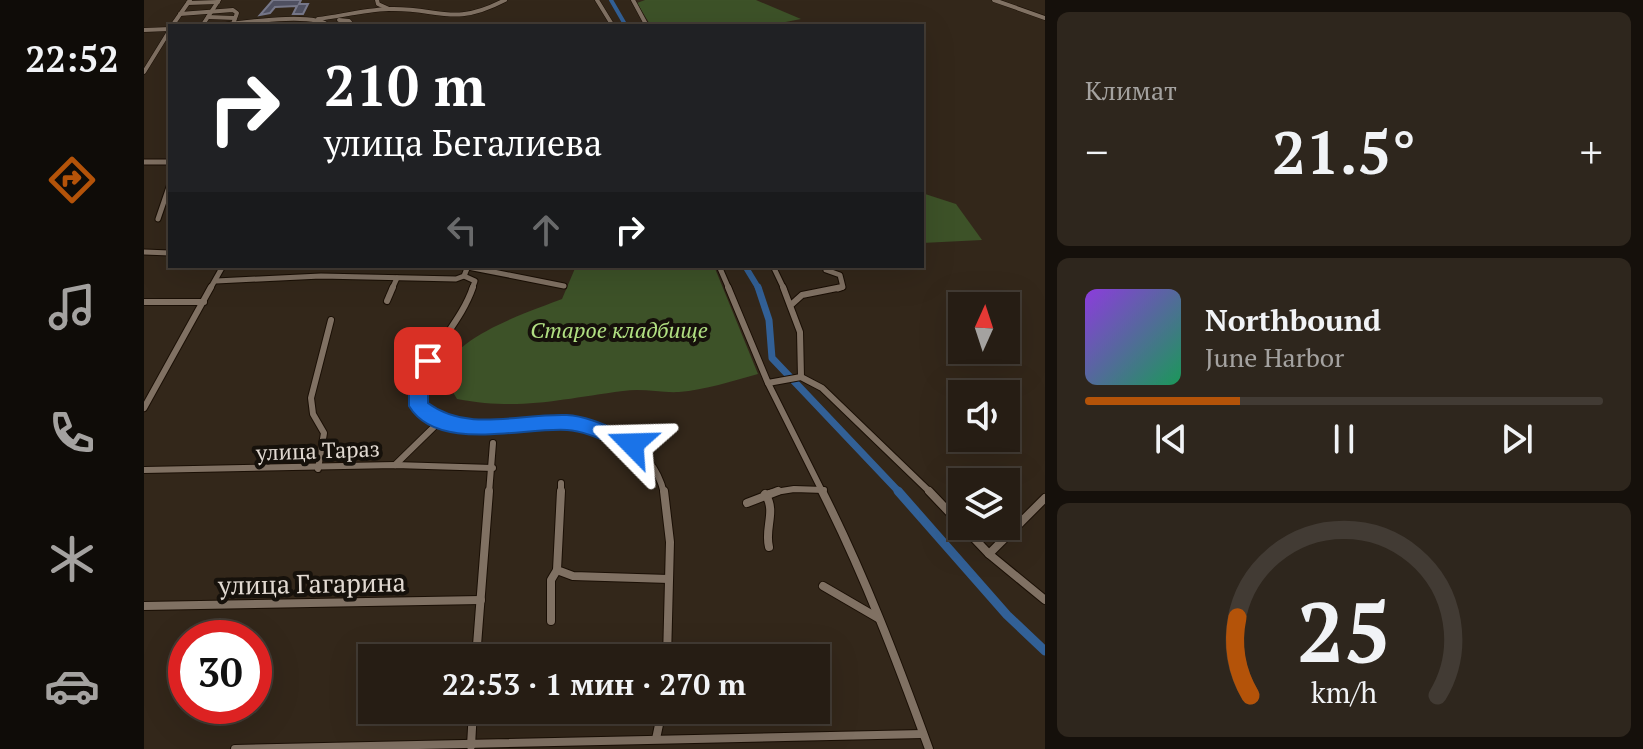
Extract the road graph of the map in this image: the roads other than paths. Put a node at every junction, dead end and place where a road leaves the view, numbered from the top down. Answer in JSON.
{"nodes":[{"id":1,"x":377,"y":0,"type":"edge"},
{"id":2,"x":505,"y":0,"type":"edge"},
{"id":3,"x":597,"y":0,"type":"edge"},
{"id":4,"x":633,"y":0,"type":"edge"},
{"id":5,"x":994,"y":0,"type":"edge"},
{"id":6,"x":189,"y":1,"type":"edge"},
{"id":7,"x":218,"y":1,"type":"edge"},
{"id":8,"x":231,"y":3,"type":"dead end"},
{"id":9,"x":389,"y":9,"type":"junction"},
{"id":10,"x":226,"y":10,"type":"junction"},
{"id":11,"x":180,"y":14,"type":"junction"},
{"id":12,"x":209,"y":15,"type":"junction"},
{"id":13,"x":235,"y":18,"type":"junction"},
{"id":14,"x":1045,"y":18,"type":"edge"},
{"id":15,"x":324,"y":22,"type":"edge"},
{"id":16,"x":174,"y":24,"type":"edge"},
{"id":17,"x":203,"y":24,"type":"edge"},
{"id":18,"x":233,"y":24,"type":"edge"},
{"id":19,"x":256,"y":24,"type":"edge"},
{"id":20,"x":351,"y":24,"type":"edge"},
{"id":21,"x":612,"y":24,"type":"edge"},
{"id":22,"x":646,"y":24,"type":"edge"},
{"id":23,"x":168,"y":28,"type":"edge"},
{"id":24,"x":144,"y":30,"type":"edge"},
{"id":25,"x":168,"y":33,"type":"edge"},
{"id":26,"x":144,"y":72,"type":"edge"},
{"id":27,"x":168,"y":161,"type":"edge"},
{"id":28,"x":144,"y":162,"type":"edge"},
{"id":29,"x":168,"y":190,"type":"edge"},
{"id":30,"x":158,"y":219,"type":"dead end"},
{"id":31,"x":144,"y":252,"type":"edge"},
{"id":32,"x":168,"y":253,"type":"edge"},
{"id":33,"x":222,"y":268,"type":"edge"},
{"id":34,"x":468,"y":268,"type":"edge"},
{"id":35,"x":473,"y":268,"type":"edge"},
{"id":36,"x":720,"y":268,"type":"edge"},
{"id":37,"x":774,"y":268,"type":"edge"},
{"id":38,"x":826,"y":270,"type":"dead end"},
{"id":39,"x":463,"y":277,"type":"junction"},
{"id":40,"x":397,"y":278,"type":"junction"},
{"id":41,"x":216,"y":281,"type":"junction"},
{"id":42,"x":564,"y":286,"type":"dead end"},
{"id":43,"x":387,"y":301,"type":"dead end"},
{"id":44,"x":144,"y":302,"type":"edge"},
{"id":45,"x":204,"y":302,"type":"junction"},
{"id":46,"x":792,"y":304,"type":"junction"},
{"id":47,"x":331,"y":320,"type":"dead end"},
{"id":48,"x":794,"y":378,"type":"junction"},
{"id":49,"x":768,"y":383,"type":"junction"},
{"id":50,"x":144,"y":408,"type":"edge"},
{"id":51,"x":439,"y":422,"type":"junction"},
{"id":52,"x":493,"y":443,"type":"dead end"},
{"id":53,"x":395,"y":465,"type":"junction"},
{"id":54,"x":493,"y":468,"type":"junction"},
{"id":55,"x":318,"y":469,"type":"junction"},
{"id":56,"x":144,"y":470,"type":"edge"},
{"id":57,"x":561,"y":483,"type":"dead end"},
{"id":58,"x":824,"y":490,"type":"junction"},
{"id":59,"x":765,"y":494,"type":"junction"},
{"id":60,"x":1045,"y":498,"type":"edge"},
{"id":61,"x":747,"y":503,"type":"dead end"},
{"id":62,"x":769,"y":547,"type":"dead end"},
{"id":63,"x":989,"y":554,"type":"junction"},
{"id":64,"x":557,"y":570,"type":"junction"},
{"id":65,"x":669,"y":579,"type":"junction"},
{"id":66,"x":823,"y":586,"type":"dead end"},
{"id":67,"x":481,"y":600,"type":"junction"},
{"id":68,"x":1045,"y":600,"type":"edge"},
{"id":69,"x":144,"y":606,"type":"edge"},
{"id":70,"x":878,"y":618,"type":"junction"},
{"id":71,"x":551,"y":621,"type":"dead end"},
{"id":72,"x":477,"y":644,"type":"edge"},
{"id":73,"x":667,"y":644,"type":"edge"},
{"id":74,"x":472,"y":724,"type":"edge"},
{"id":75,"x":659,"y":724,"type":"edge"},
{"id":76,"x":923,"y":734,"type":"junction"},
{"id":77,"x":656,"y":739,"type":"junction"},
{"id":78,"x":471,"y":746,"type":"junction"},
{"id":79,"x":547,"y":747,"type":"edge"},
{"id":80,"x":235,"y":749,"type":"edge"},
{"id":81,"x":929,"y":749,"type":"edge"}],
"edges":[{"from":1,"to":9,"type":"street"},
{"from":2,"to":9,"type":"street"},
{"from":3,"to":21,"type":"street"},
{"from":4,"to":22,"type":"street"},
{"from":5,"to":14,"type":"street"},
{"from":6,"to":7,"type":"street"},
{"from":6,"to":11,"type":"street"},
{"from":7,"to":12,"type":"street"},
{"from":8,"to":10,"type":"street"},
{"from":9,"to":15,"type":"street"},
{"from":10,"to":12,"type":"street"},
{"from":10,"to":13,"type":"street"},
{"from":11,"to":12,"type":"street"},
{"from":11,"to":16,"type":"street"},
{"from":12,"to":13,"type":"street"},
{"from":12,"to":17,"type":"street"},
{"from":13,"to":18,"type":"street"},
{"from":15,"to":19,"type":"street"},
{"from":15,"to":20,"type":"street"},
{"from":18,"to":19,"type":"street"},
{"from":23,"to":24,"type":"street"},
{"from":25,"to":26,"type":"street"},
{"from":27,"to":28,"type":"street"},
{"from":29,"to":30,"type":"street"},
{"from":31,"to":32,"type":"street"},
{"from":33,"to":41,"type":"street"},
{"from":34,"to":39,"type":"street"},
{"from":35,"to":42,"type":"street"},
{"from":36,"to":49,"type":"street"},
{"from":37,"to":46,"type":"street"},
{"from":38,"to":46,"type":"street"},
{"from":39,"to":40,"type":"street"},
{"from":39,"to":51,"type":"street"},
{"from":40,"to":41,"type":"street"},
{"from":40,"to":43,"type":"street"},
{"from":41,"to":45,"type":"street"},
{"from":44,"to":45,"type":"street"},
{"from":45,"to":50,"type":"street"},
{"from":46,"to":48,"type":"street"},
{"from":47,"to":55,"type":"street"},
{"from":48,"to":49,"type":"street"},
{"from":48,"to":63,"type":"street"},
{"from":49,"to":58,"type":"street"},
{"from":51,"to":53,"type":"street"},
{"from":51,"to":65,"type":"street"},
{"from":52,"to":54,"type":"street"},
{"from":53,"to":54,"type":"street","name":"улица Тараз"},
{"from":53,"to":55,"type":"street","name":"улица Тараз"},
{"from":54,"to":67,"type":"street"},
{"from":55,"to":56,"type":"street","name":"улица Тараз"},
{"from":57,"to":64,"type":"street"},
{"from":58,"to":59,"type":"street"},
{"from":58,"to":70,"type":"street"},
{"from":59,"to":61,"type":"street"},
{"from":59,"to":62,"type":"street"},
{"from":60,"to":63,"type":"street"},
{"from":63,"to":68,"type":"street"},
{"from":64,"to":65,"type":"street"},
{"from":64,"to":71,"type":"street"},
{"from":65,"to":73,"type":"street"},
{"from":66,"to":70,"type":"street"},
{"from":67,"to":69,"type":"street","name":"улица Гагарина"},
{"from":67,"to":72,"type":"street"},
{"from":70,"to":76,"type":"street"},
{"from":74,"to":78,"type":"street"},
{"from":75,"to":77,"type":"street"},
{"from":76,"to":77,"type":"street"},
{"from":76,"to":81,"type":"street"},
{"from":77,"to":79,"type":"street"},
{"from":78,"to":79,"type":"street"},
{"from":78,"to":80,"type":"street"}]}
